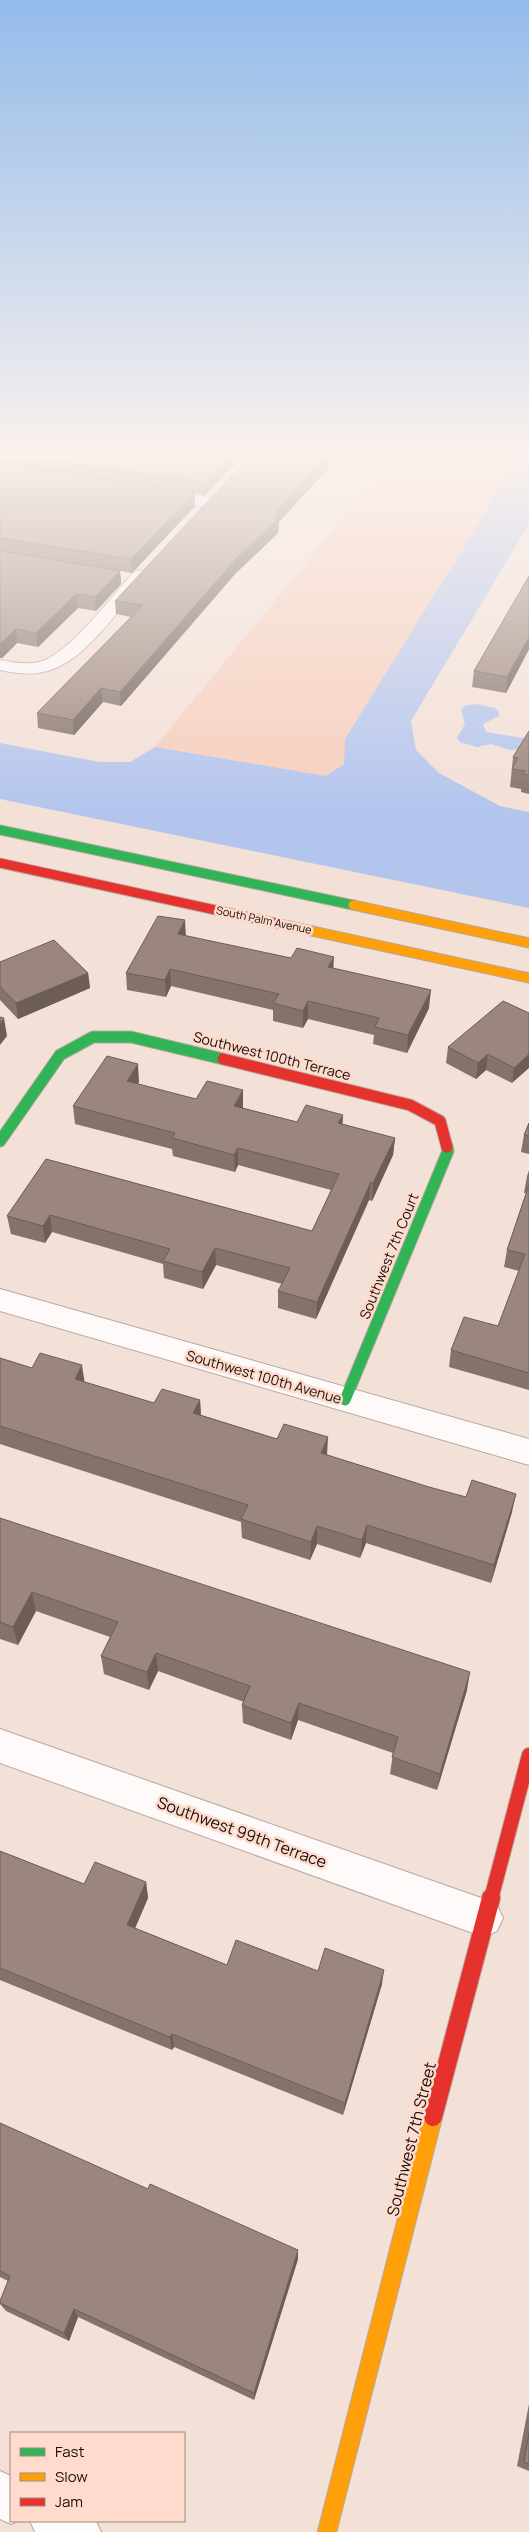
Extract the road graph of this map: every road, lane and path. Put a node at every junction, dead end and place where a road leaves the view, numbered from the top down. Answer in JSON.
{"nodes":[{"id":1,"x":139,"y":576,"type":"edge"},
{"id":2,"x":116,"y":577,"type":"edge"},
{"id":3,"x":135,"y":580,"type":"junction"},
{"id":4,"x":0,"y":665,"type":"edge"},
{"id":5,"x":0,"y":830,"type":"edge"},
{"id":6,"x":0,"y":863,"type":"edge"},
{"id":7,"x":529,"y":943,"type":"edge"},
{"id":8,"x":529,"y":978,"type":"edge"},
{"id":9,"x":440,"y":1121,"type":"joint"},
{"id":10,"x":0,"y":1141,"type":"edge"},
{"id":11,"x":0,"y":1300,"type":"edge"},
{"id":12,"x":345,"y":1400,"type":"junction"},
{"id":13,"x":529,"y":1452,"type":"edge"},
{"id":14,"x":0,"y":1746,"type":"edge"},
{"id":15,"x":529,"y":1755,"type":"edge"},
{"id":16,"x":484,"y":1918,"type":"junction"},
{"id":17,"x":56,"y":2522,"type":"edge"},
{"id":18,"x":77,"y":2532,"type":"edge"},
{"id":19,"x":327,"y":2532,"type":"edge"}],
"edges":[{"from":1,"to":3,"type":"street"},
{"from":2,"to":3,"type":"street"},
{"from":3,"to":4,"type":"street"},
{"from":5,"to":7,"type":"street"},
{"from":6,"to":8,"type":"street","name":"South Palm Avenue"},
{"from":9,"to":10,"type":"street","name":"Southwest 100th Terrace"},
{"from":9,"to":12,"type":"street","name":"Southwest 7th Court"},
{"from":11,"to":12,"type":"street","name":"Southwest 100th Avenue"},
{"from":12,"to":13,"type":"street","name":"Southwest 100th Avenue"},
{"from":14,"to":16,"type":"street","name":"Southwest 99th Terrace"},
{"from":15,"to":16,"type":"street","name":"Southwest 7th Street"},
{"from":16,"to":19,"type":"street","name":"Southwest 7th Street"},
{"from":17,"to":18,"type":"street"}]}
